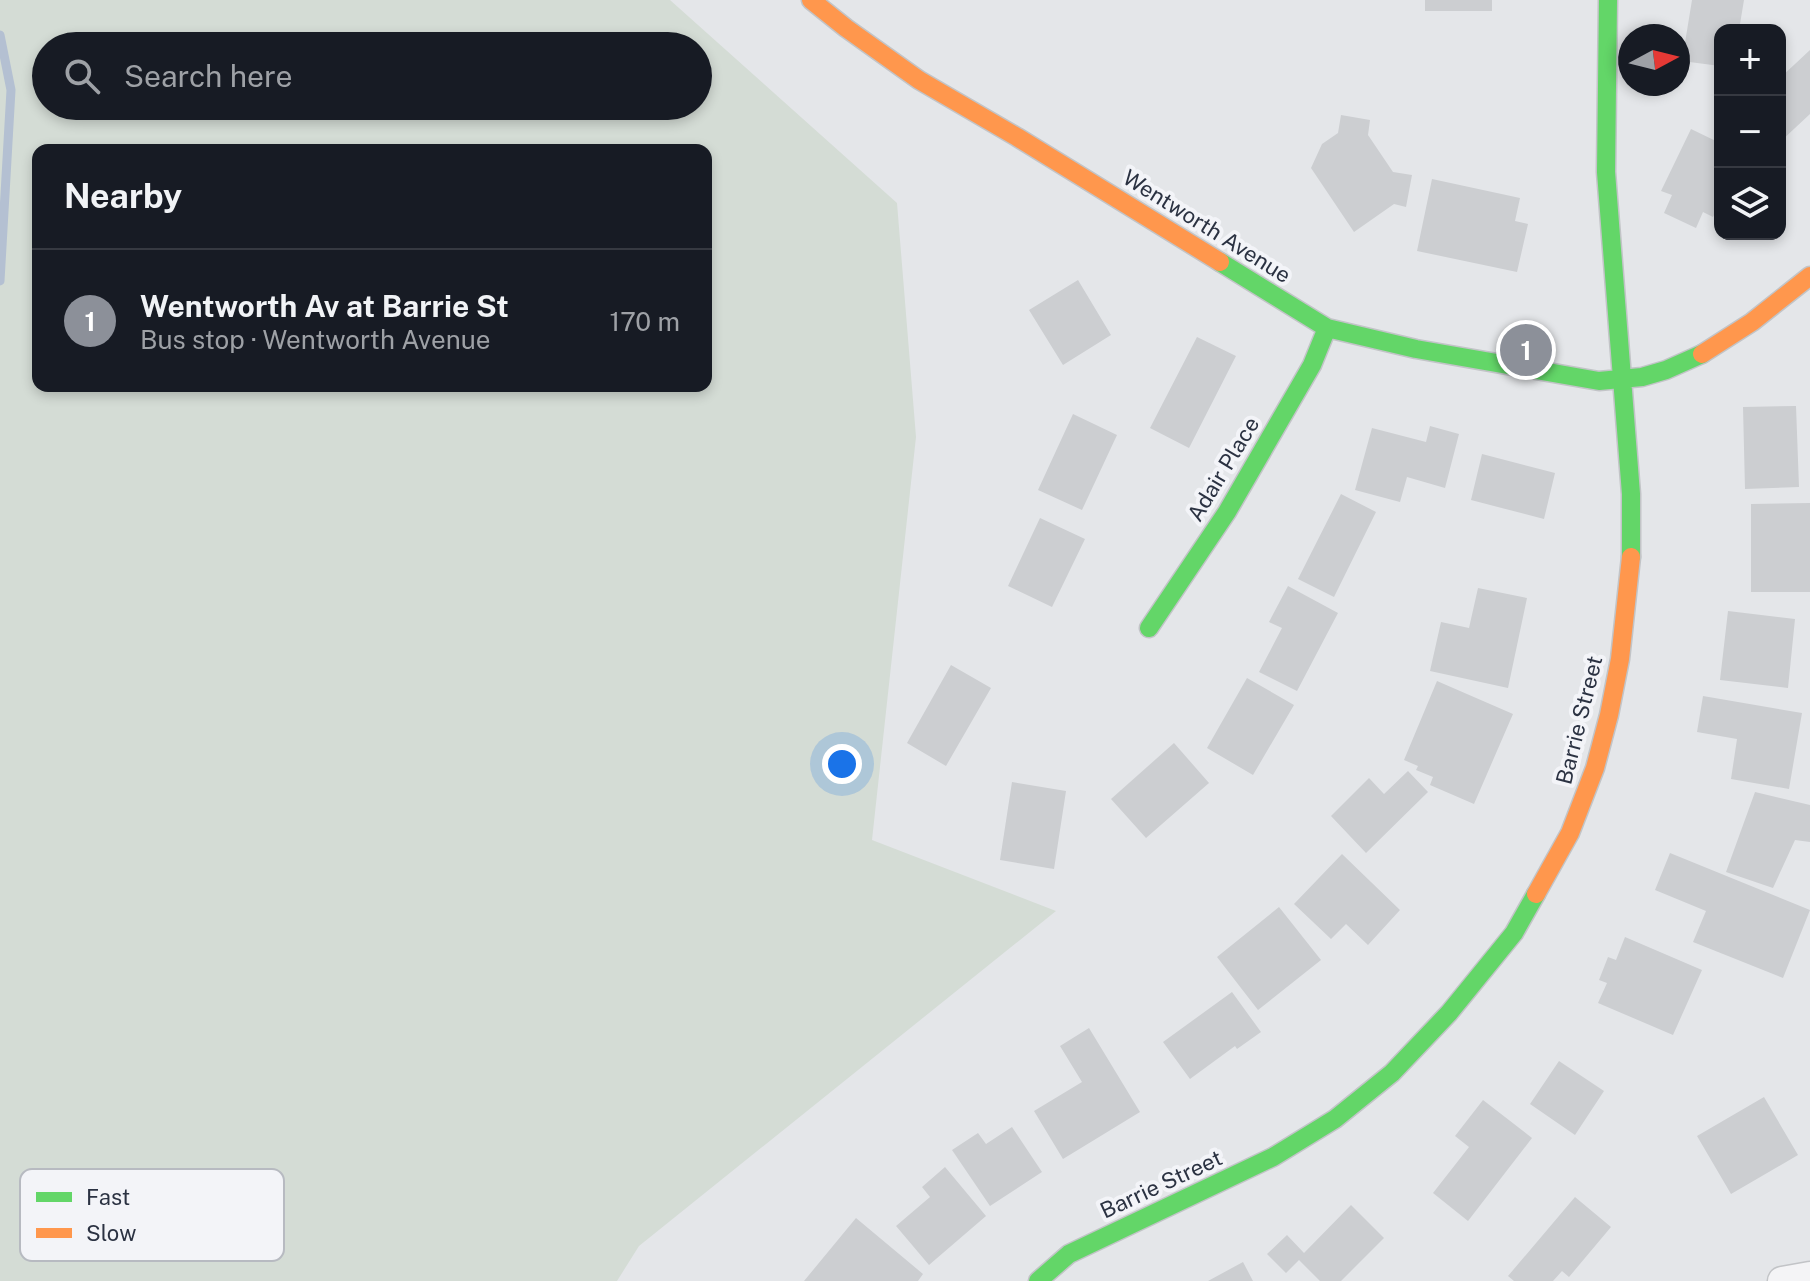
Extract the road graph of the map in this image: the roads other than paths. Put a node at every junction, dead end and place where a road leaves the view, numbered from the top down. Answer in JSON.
{"nodes":[{"id":1,"x":811,"y":0,"type":"edge"},
{"id":2,"x":1608,"y":0,"type":"edge"},
{"id":3,"x":1810,"y":276,"type":"edge"},
{"id":4,"x":1327,"y":328,"type":"junction"},
{"id":5,"x":1622,"y":379,"type":"junction"},
{"id":6,"x":1149,"y":628,"type":"dead end"},
{"id":7,"x":1810,"y":1276,"type":"edge"},
{"id":8,"x":1038,"y":1281,"type":"edge"},
{"id":9,"x":1782,"y":1281,"type":"edge"}],
"edges":[{"from":1,"to":4,"type":"street","name":"Wentworth Avenue"},
{"from":2,"to":5,"type":"street","name":"Barrie Street"},
{"from":3,"to":5,"type":"street","name":"Wentworth Avenue"},
{"from":4,"to":5,"type":"street","name":"Wentworth Avenue"},
{"from":4,"to":6,"type":"street","name":"Adair Place"},
{"from":5,"to":8,"type":"street","name":"Barrie Street"},
{"from":7,"to":9,"type":"street"}]}
